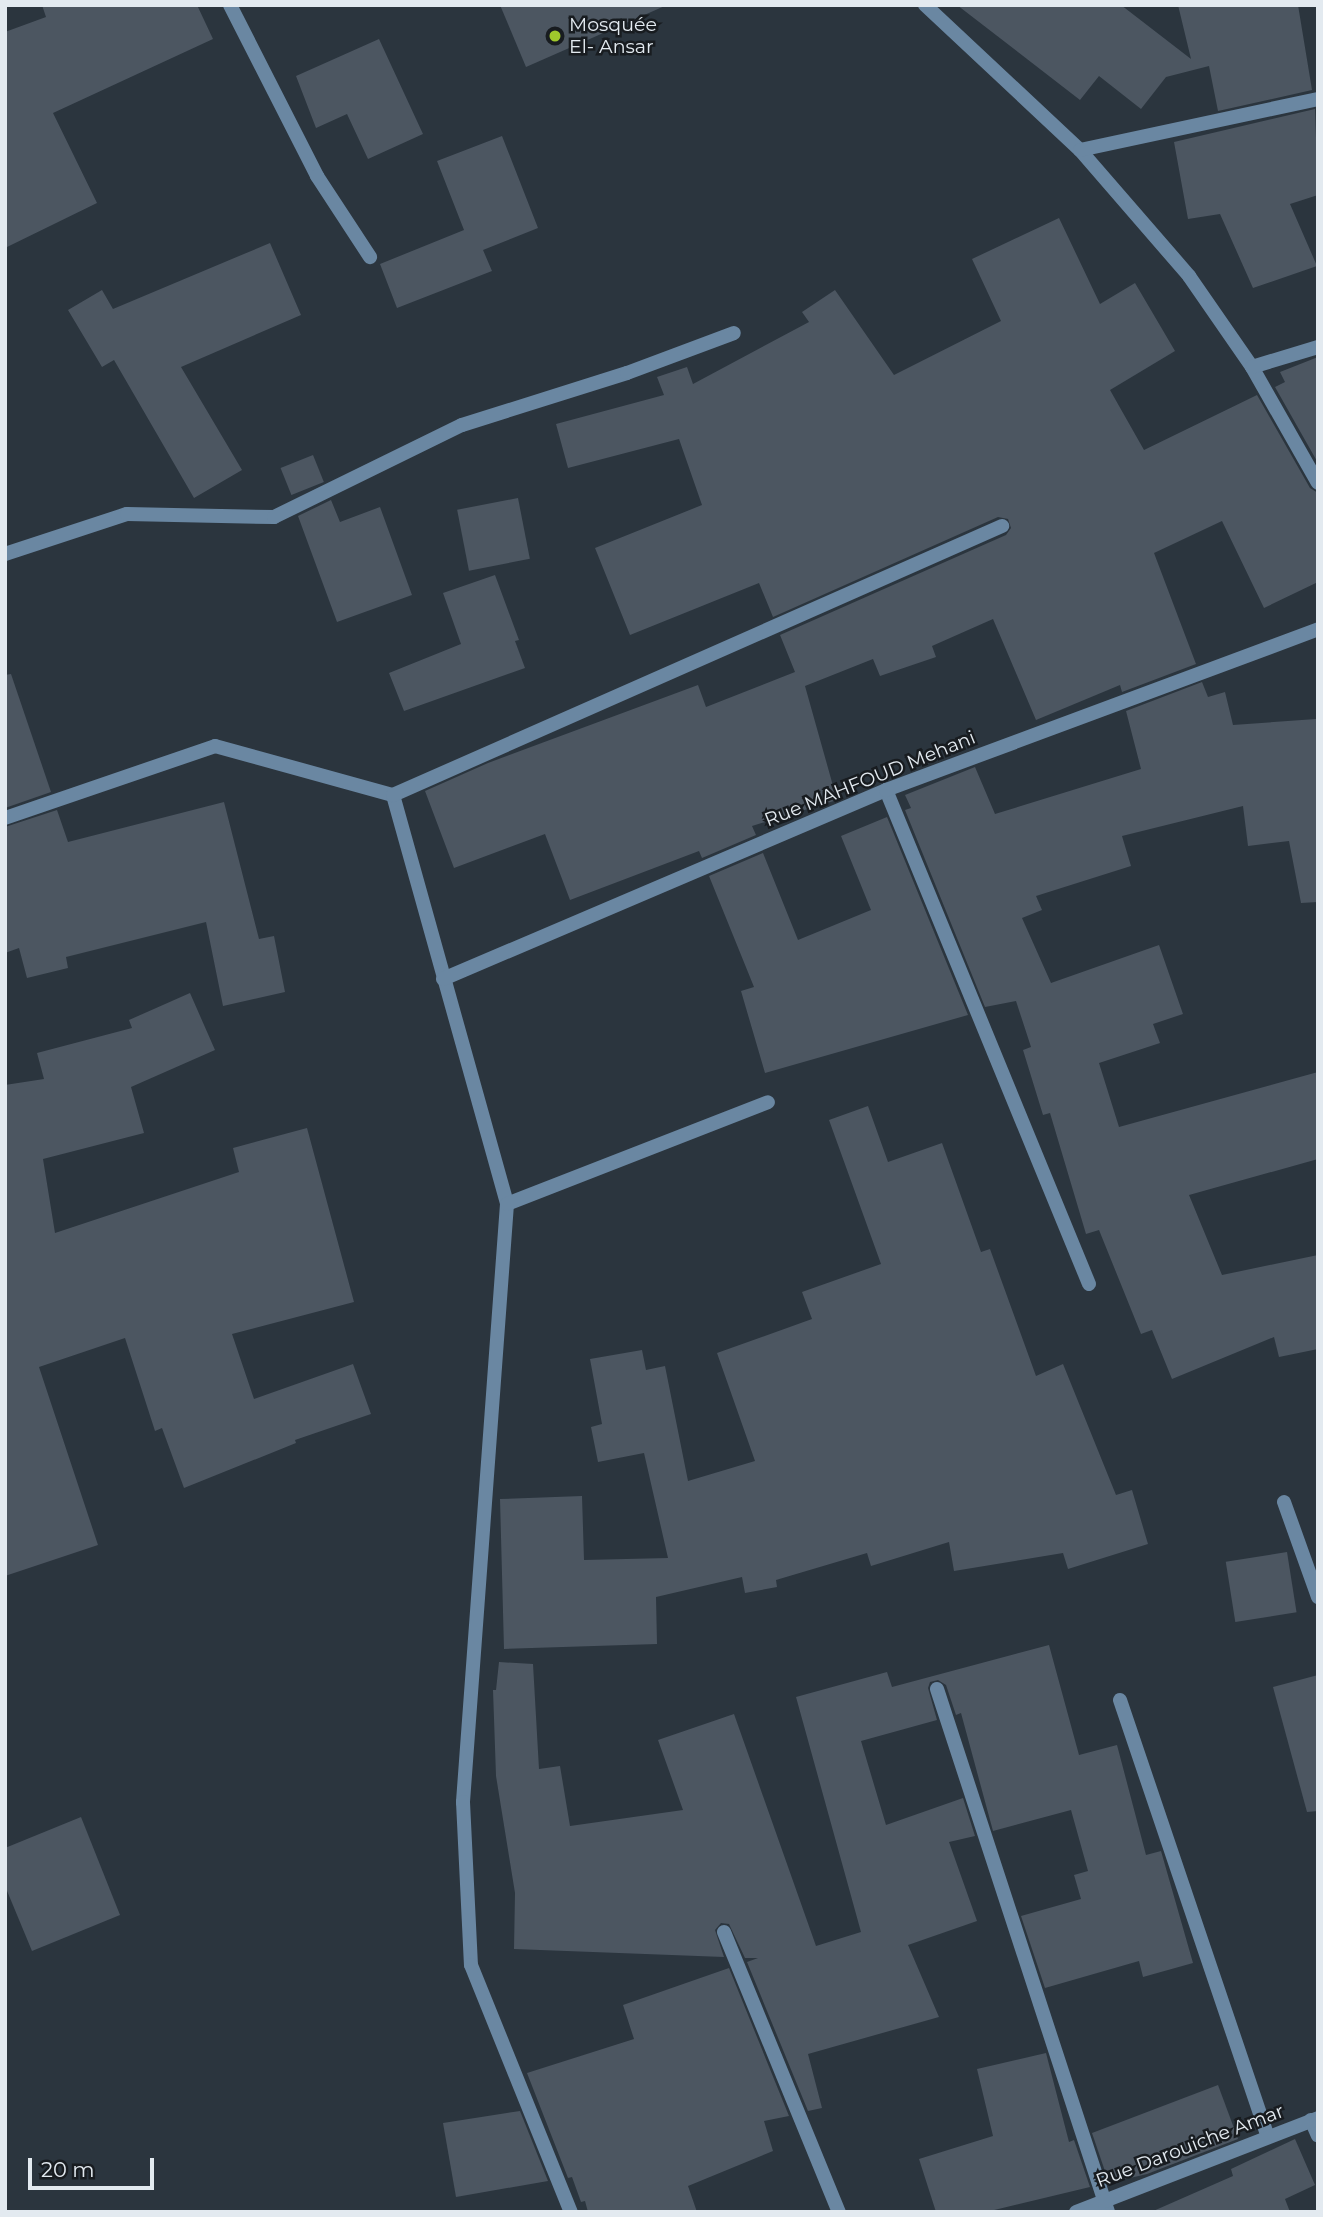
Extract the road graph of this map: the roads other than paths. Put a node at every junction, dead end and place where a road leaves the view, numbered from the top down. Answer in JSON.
{"nodes":[{"id":1,"x":230,"y":5,"type":"edge"},
{"id":2,"x":925,"y":5,"type":"edge"},
{"id":3,"x":1318,"y":99,"type":"edge"},
{"id":4,"x":1080,"y":150,"type":"junction"},
{"id":5,"x":370,"y":257,"type":"dead end"},
{"id":6,"x":734,"y":333,"type":"dead end"},
{"id":7,"x":1318,"y":347,"type":"edge"},
{"id":8,"x":1252,"y":367,"type":"junction"},
{"id":9,"x":1318,"y":483,"type":"edge"},
{"id":10,"x":1002,"y":526,"type":"dead end"},
{"id":11,"x":5,"y":554,"type":"edge"},
{"id":12,"x":1318,"y":629,"type":"edge"},
{"id":13,"x":886,"y":790,"type":"junction"},
{"id":14,"x":393,"y":795,"type":"junction"},
{"id":15,"x":5,"y":818,"type":"edge"},
{"id":16,"x":443,"y":979,"type":"junction"},
{"id":17,"x":768,"y":1102,"type":"dead end"},
{"id":18,"x":507,"y":1204,"type":"junction"},
{"id":19,"x":1089,"y":1284,"type":"dead end"},
{"id":20,"x":1284,"y":1502,"type":"dead end"},
{"id":21,"x":1318,"y":1597,"type":"edge"},
{"id":22,"x":937,"y":1689,"type":"dead end"},
{"id":23,"x":1120,"y":1700,"type":"dead end"},
{"id":24,"x":724,"y":1932,"type":"dead end"},
{"id":25,"x":1315,"y":2119,"type":"edge"},
{"id":26,"x":1318,"y":2136,"type":"edge"},
{"id":27,"x":1268,"y":2137,"type":"junction"},
{"id":28,"x":1105,"y":2206,"type":"edge"},
{"id":29,"x":570,"y":2212,"type":"edge"},
{"id":30,"x":839,"y":2212,"type":"edge"},
{"id":31,"x":1076,"y":2212,"type":"edge"}],
"edges":[{"from":1,"to":5,"type":"street"},
{"from":2,"to":4,"type":"street"},
{"from":3,"to":4,"type":"street"},
{"from":4,"to":8,"type":"street"},
{"from":6,"to":11,"type":"street"},
{"from":7,"to":8,"type":"street"},
{"from":8,"to":9,"type":"street"},
{"from":10,"to":14,"type":"street"},
{"from":12,"to":13,"type":"street","name":"Rue MAHFOUD Mehani"},
{"from":13,"to":16,"type":"street","name":"Rue MAHFOUD Mehani"},
{"from":13,"to":19,"type":"street"},
{"from":14,"to":15,"type":"street"},
{"from":14,"to":16,"type":"street"},
{"from":16,"to":18,"type":"street"},
{"from":17,"to":18,"type":"street"},
{"from":18,"to":29,"type":"street"},
{"from":20,"to":21,"type":"street"},
{"from":22,"to":28,"type":"street"},
{"from":23,"to":27,"type":"street"},
{"from":24,"to":30,"type":"street"},
{"from":25,"to":26,"type":"street"},
{"from":25,"to":27,"type":"street","name":"Rue Darouiche Amar"},
{"from":27,"to":28,"type":"street","name":"Rue Darouiche Amar"},
{"from":28,"to":31,"type":"street","name":"Rue Darouiche Amar"}]}
